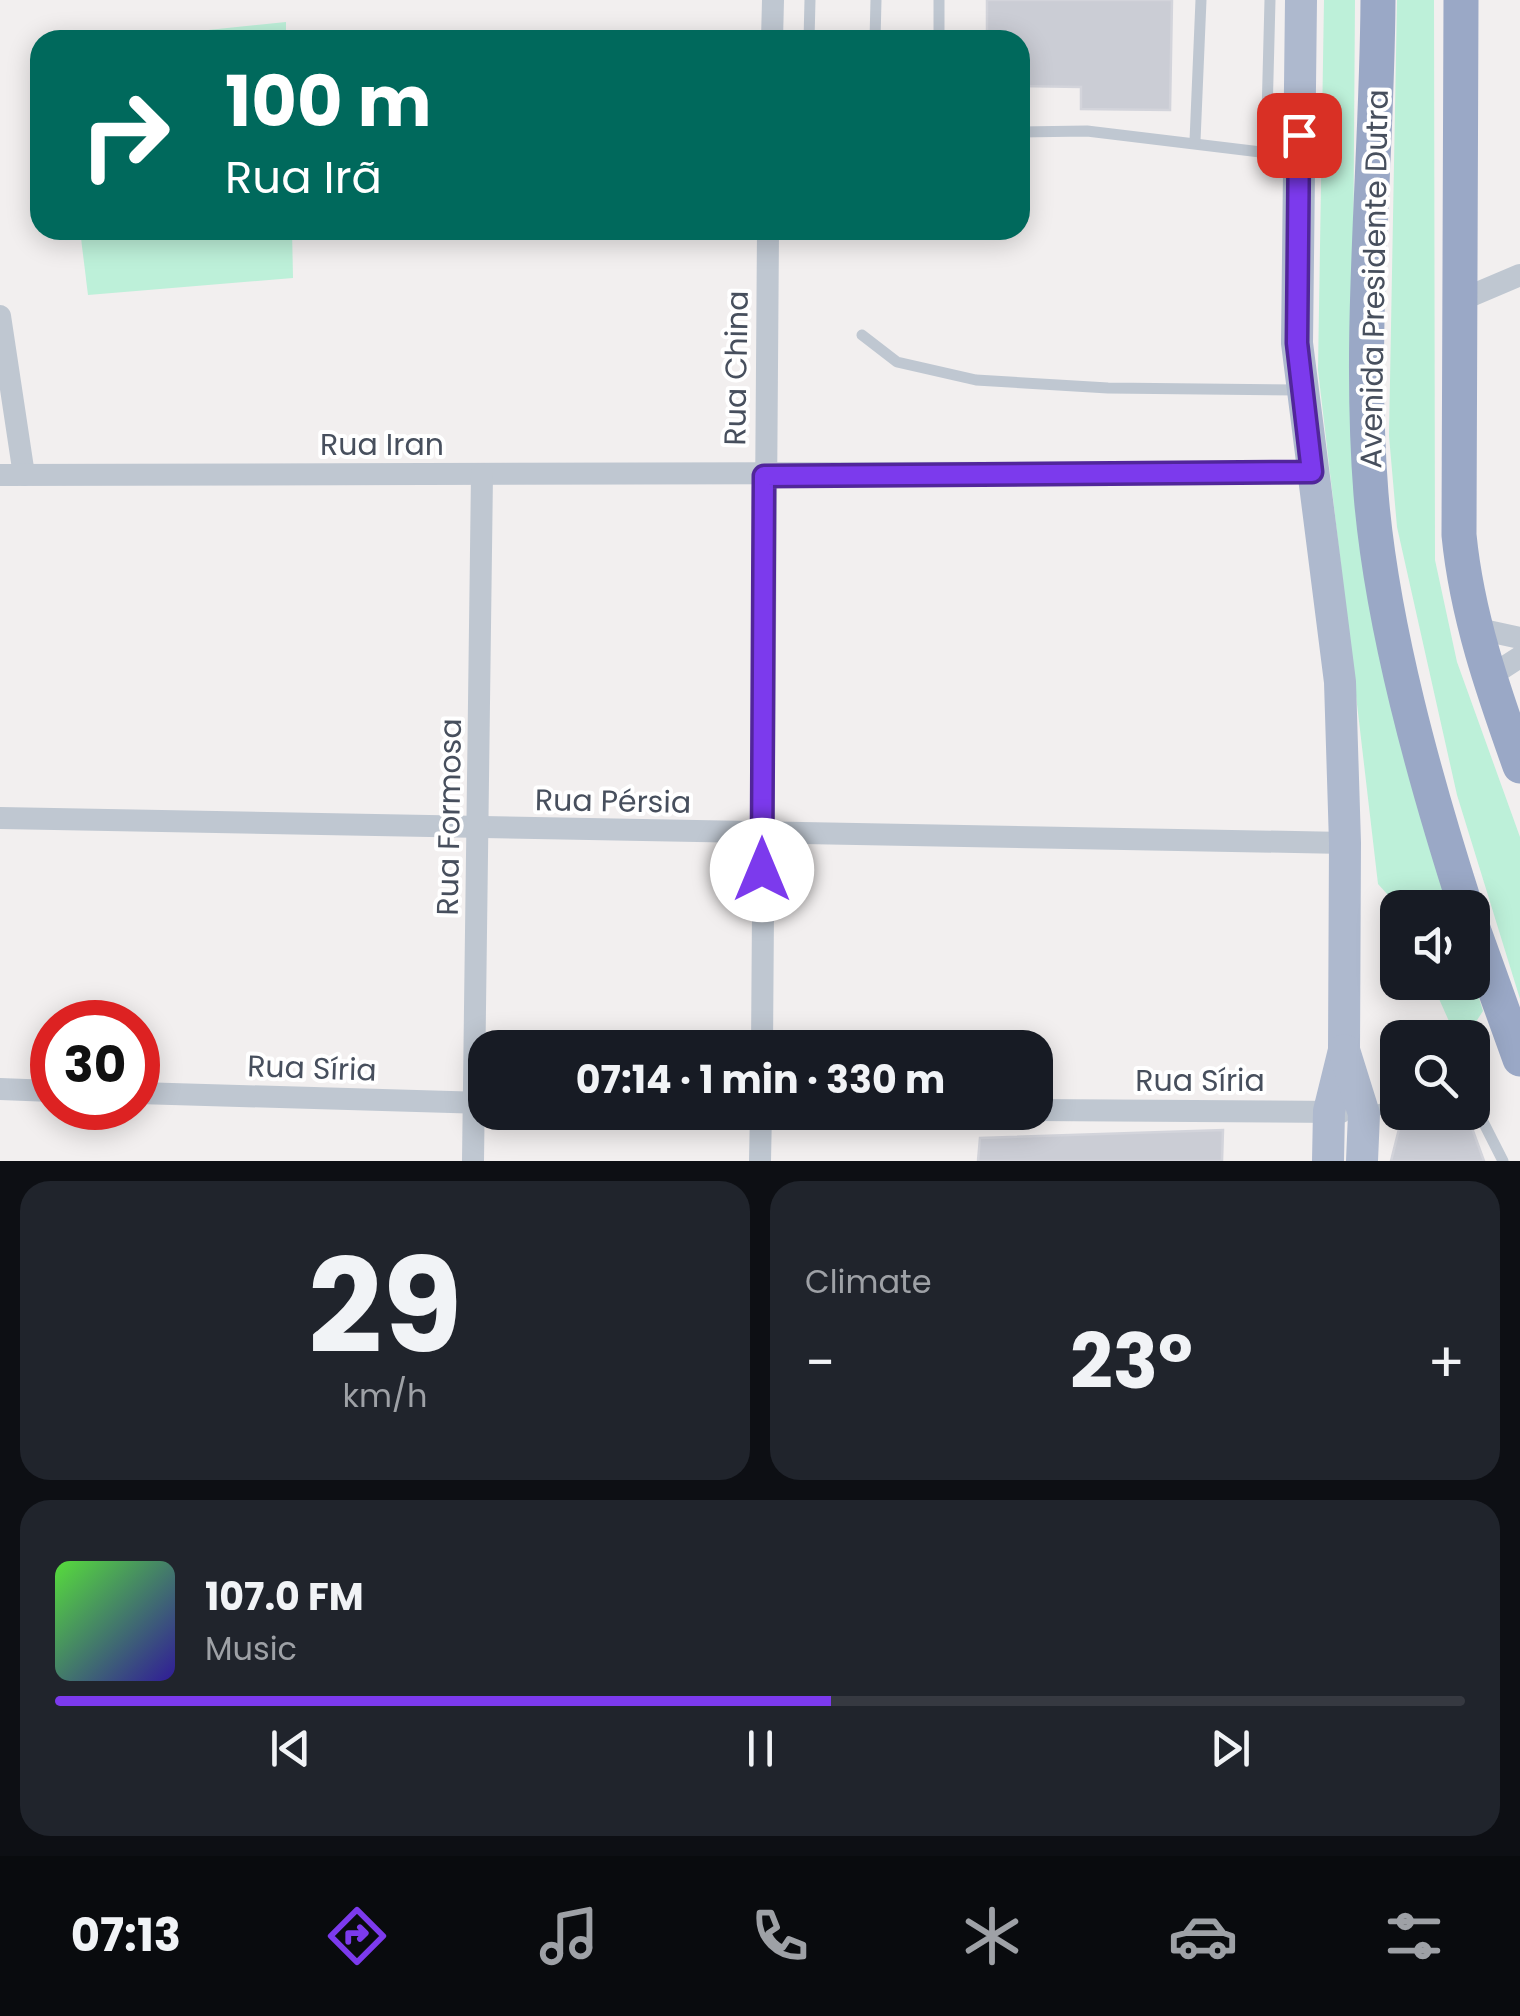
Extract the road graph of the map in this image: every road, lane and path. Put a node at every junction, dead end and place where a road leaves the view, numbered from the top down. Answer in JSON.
{"nodes":[{"id":1,"x":773,"y":0,"type":"edge"},
{"id":2,"x":810,"y":0,"type":"edge"},
{"id":3,"x":876,"y":0,"type":"edge"},
{"id":4,"x":938,"y":0,"type":"edge"},
{"id":5,"x":1200,"y":0,"type":"edge"},
{"id":6,"x":1270,"y":0,"type":"edge"},
{"id":7,"x":1300,"y":0,"type":"edge"},
{"id":8,"x":1378,"y":0,"type":"edge"},
{"id":9,"x":1461,"y":0,"type":"edge"},
{"id":10,"x":772,"y":30,"type":"edge"},
{"id":11,"x":809,"y":30,"type":"edge"},
{"id":12,"x":875,"y":30,"type":"edge"},
{"id":13,"x":939,"y":30,"type":"edge"},
{"id":14,"x":1030,"y":132,"type":"edge"},
{"id":15,"x":1195,"y":142,"type":"junction"},
{"id":16,"x":1282,"y":155,"type":"junction"},
{"id":17,"x":768,"y":240,"type":"edge"},
{"id":18,"x":1520,"y":274,"type":"edge"},
{"id":19,"x":1461,"y":300,"type":"junction"},
{"id":20,"x":0,"y":316,"type":"edge"},
{"id":21,"x":862,"y":335,"type":"dead end"},
{"id":22,"x":1302,"y":390,"type":"junction"},
{"id":23,"x":1312,"y":472,"type":"junction"},
{"id":24,"x":482,"y":474,"type":"junction"},
{"id":25,"x":0,"y":475,"type":"edge"},
{"id":26,"x":24,"y":475,"type":"junction"},
{"id":27,"x":764,"y":476,"type":"junction"},
{"id":28,"x":1474,"y":628,"type":"junction"},
{"id":29,"x":1520,"y":638,"type":"edge"},
{"id":30,"x":1520,"y":656,"type":"edge"},
{"id":31,"x":1489,"y":677,"type":"junction"},
{"id":32,"x":1511,"y":716,"type":"edge"},
{"id":33,"x":1520,"y":766,"type":"edge"},
{"id":34,"x":0,"y":818,"type":"edge"},
{"id":35,"x":480,"y":828,"type":"junction"},
{"id":36,"x":762,"y":835,"type":"junction"},
{"id":37,"x":1345,"y":843,"type":"junction"},
{"id":38,"x":1461,"y":890,"type":"edge"},
{"id":39,"x":1490,"y":976,"type":"edge"},
{"id":40,"x":479,"y":1030,"type":"edge"},
{"id":41,"x":762,"y":1030,"type":"edge"},
{"id":42,"x":1344,"y":1050,"type":"junction"},
{"id":43,"x":1520,"y":1059,"type":"edge"},
{"id":44,"x":0,"y":1089,"type":"edge"},
{"id":45,"x":30,"y":1090,"type":"edge"},
{"id":46,"x":160,"y":1094,"type":"edge"},
{"id":47,"x":468,"y":1103,"type":"edge"},
{"id":48,"x":1380,"y":1109,"type":"edge"},
{"id":49,"x":1053,"y":1110,"type":"edge"},
{"id":50,"x":1329,"y":1111,"type":"junction"},
{"id":51,"x":1364,"y":1114,"type":"junction"},
{"id":52,"x":476,"y":1130,"type":"edge"},
{"id":53,"x":761,"y":1130,"type":"edge"},
{"id":54,"x":1487,"y":1130,"type":"edge"},
{"id":55,"x":473,"y":1161,"type":"edge"},
{"id":56,"x":760,"y":1161,"type":"edge"},
{"id":57,"x":1328,"y":1161,"type":"edge"},
{"id":58,"x":1362,"y":1161,"type":"edge"},
{"id":59,"x":1503,"y":1161,"type":"edge"}],
"edges":[{"from":1,"to":10,"type":"street"},
{"from":2,"to":11,"type":"lane"},
{"from":3,"to":12,"type":"lane"},
{"from":4,"to":13,"type":"lane"},
{"from":5,"to":15,"type":"lane"},
{"from":6,"to":16,"type":"lane"},
{"from":7,"to":16,"type":"main road"},
{"from":8,"to":38,"type":"highway","name":"Avenida Presidente Dutra"},
{"from":9,"to":19,"type":"highway"},
{"from":14,"to":15,"type":"lane"},
{"from":15,"to":16,"type":"lane"},
{"from":16,"to":22,"type":"main road"},
{"from":17,"to":27,"type":"street","name":"Rua China"},
{"from":18,"to":19,"type":"street"},
{"from":19,"to":28,"type":"highway"},
{"from":20,"to":26,"type":"street"},
{"from":21,"to":22,"type":"lane"},
{"from":22,"to":23,"type":"main road"},
{"from":23,"to":27,"type":"street","name":"Rua Iran"},
{"from":23,"to":37,"type":"main road"},
{"from":24,"to":26,"type":"street","name":"Rua Iran"},
{"from":24,"to":27,"type":"street","name":"Rua Iran"},
{"from":24,"to":35,"type":"street","name":"Rua Formosa"},
{"from":25,"to":26,"type":"street","name":"Rua Iran"},
{"from":27,"to":36,"type":"street","name":"Rua China"},
{"from":28,"to":29,"type":"street"},
{"from":28,"to":31,"type":"highway"},
{"from":30,"to":31,"type":"street"},
{"from":31,"to":32,"type":"highway"},
{"from":32,"to":33,"type":"highway"},
{"from":34,"to":35,"type":"street","name":"Rua Pérsia"},
{"from":35,"to":36,"type":"street","name":"Rua Pérsia"},
{"from":35,"to":40,"type":"street","name":"Rua Formosa"},
{"from":36,"to":37,"type":"street","name":"Rua Pérsia"},
{"from":36,"to":41,"type":"street","name":"Rua China"},
{"from":37,"to":42,"type":"main road"},
{"from":39,"to":43,"type":"highway"},
{"from":42,"to":50,"type":"main road"},
{"from":42,"to":51,"type":"main road"},
{"from":44,"to":45,"type":"street"},
{"from":46,"to":47,"type":"street","name":"Rua Síria"},
{"from":48,"to":51,"type":"lane"},
{"from":49,"to":50,"type":"street","name":"Rua Síria"},
{"from":50,"to":51,"type":"street","name":"Rua Síria"},
{"from":50,"to":57,"type":"main road"},
{"from":51,"to":58,"type":"main road"},
{"from":52,"to":55,"type":"street","name":"Rua Formosa"},
{"from":53,"to":56,"type":"street"},
{"from":54,"to":59,"type":"lane"}]}
